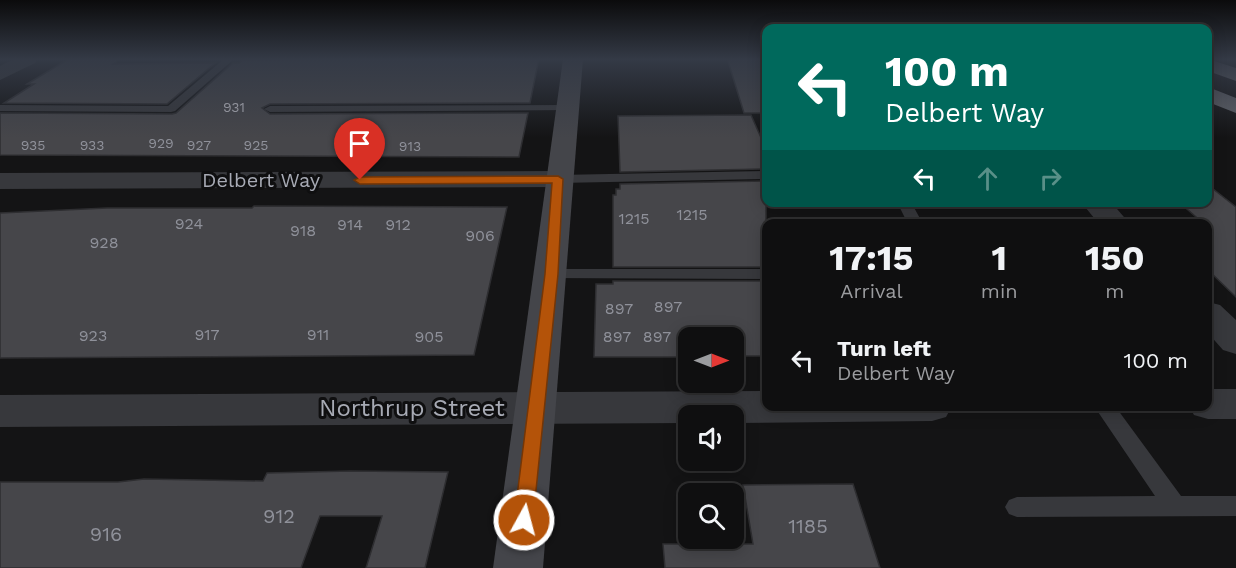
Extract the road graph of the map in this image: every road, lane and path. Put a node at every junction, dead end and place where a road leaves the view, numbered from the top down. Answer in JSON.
{"nodes":[{"id":1,"x":198,"y":86,"type":"edge"},
{"id":2,"x":570,"y":86,"type":"edge"},
{"id":3,"x":1212,"y":96,"type":"edge"},
{"id":4,"x":1236,"y":106,"type":"edge"},
{"id":5,"x":0,"y":108,"type":"edge"},
{"id":6,"x":567,"y":108,"type":"junction"},
{"id":7,"x":270,"y":109,"type":"dead end"},
{"id":8,"x":762,"y":175,"type":"edge"},
{"id":9,"x":558,"y":179,"type":"junction"},
{"id":10,"x":0,"y":180,"type":"edge"},
{"id":11,"x":1100,"y":207,"type":"edge"},
{"id":12,"x":1111,"y":219,"type":"edge"},
{"id":13,"x":551,"y":274,"type":"junction"},
{"id":14,"x":762,"y":274,"type":"edge"},
{"id":15,"x":1212,"y":317,"type":"edge"},
{"id":16,"x":1236,"y":341,"type":"edge"},
{"id":17,"x":1212,"y":404,"type":"edge"},
{"id":18,"x":1236,"y":404,"type":"edge"},
{"id":19,"x":537,"y":407,"type":"junction"},
{"id":20,"x":762,"y":407,"type":"edge"},
{"id":21,"x":0,"y":411,"type":"edge"},
{"id":22,"x":1108,"y":411,"type":"edge"},
{"id":23,"x":1176,"y":506,"type":"junction"},
{"id":24,"x":1236,"y":506,"type":"edge"},
{"id":25,"x":1017,"y":507,"type":"dead end"},
{"id":26,"x":518,"y":568,"type":"edge"}],
"edges":[{"from":1,"to":5,"type":"lane"},
{"from":2,"to":6,"type":"street"},
{"from":3,"to":4,"type":"highway"},
{"from":6,"to":7,"type":"lane"},
{"from":6,"to":9,"type":"street"},
{"from":8,"to":9,"type":"lane"},
{"from":9,"to":10,"type":"street","name":"Delbert Way"},
{"from":9,"to":13,"type":"street"},
{"from":11,"to":12,"type":"street"},
{"from":13,"to":14,"type":"lane"},
{"from":13,"to":19,"type":"street"},
{"from":15,"to":16,"type":"street"},
{"from":17,"to":18,"type":"street"},
{"from":19,"to":20,"type":"street","name":"Northrup Street"},
{"from":19,"to":21,"type":"street","name":"Northrup Street"},
{"from":19,"to":26,"type":"street"},
{"from":22,"to":23,"type":"lane"},
{"from":23,"to":24,"type":"lane"},
{"from":23,"to":25,"type":"lane"}]}
